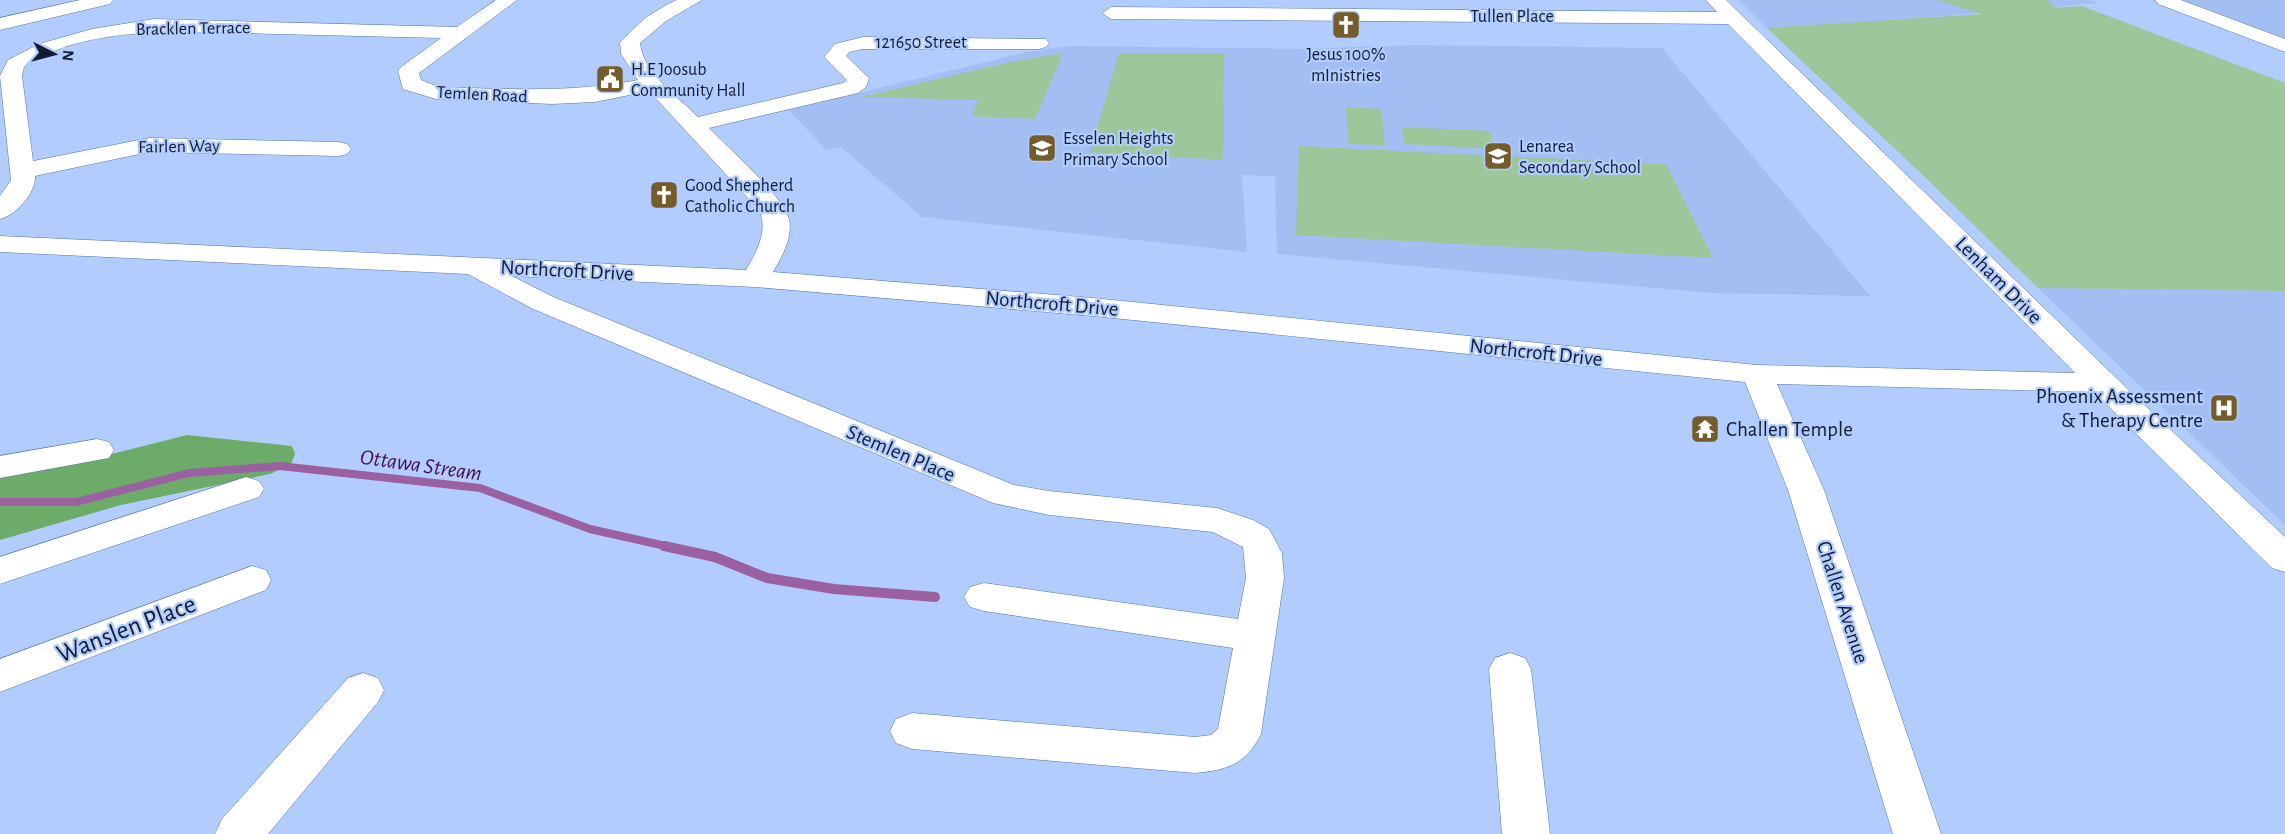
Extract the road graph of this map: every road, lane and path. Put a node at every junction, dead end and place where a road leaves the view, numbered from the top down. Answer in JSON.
{"nodes":[{"id":1,"x":104,"y":0,"type":"edge"},
{"id":2,"x":507,"y":0,"type":"edge"},
{"id":3,"x":693,"y":0,"type":"edge"},
{"id":4,"x":1622,"y":0,"type":"edge"},
{"id":5,"x":1715,"y":0,"type":"edge"},
{"id":6,"x":2164,"y":0,"type":"edge"},
{"id":7,"x":1111,"y":13,"type":"dead end"},
{"id":8,"x":1636,"y":17,"type":"junction"},
{"id":9,"x":1733,"y":18,"type":"junction"},
{"id":10,"x":0,"y":24,"type":"edge"},
{"id":11,"x":463,"y":33,"type":"junction"},
{"id":12,"x":1039,"y":43,"type":"dead end"},
{"id":13,"x":2285,"y":46,"type":"edge"},
{"id":14,"x":653,"y":84,"type":"junction"},
{"id":15,"x":695,"y":125,"type":"junction"},
{"id":16,"x":339,"y":149,"type":"dead end"},
{"id":17,"x":22,"y":171,"type":"junction"},
{"id":18,"x":0,"y":211,"type":"edge"},
{"id":19,"x":0,"y":244,"type":"edge"},
{"id":20,"x":470,"y":266,"type":"junction"},
{"id":21,"x":755,"y":279,"type":"junction"},
{"id":22,"x":1757,"y":374,"type":"junction"},
{"id":23,"x":2103,"y":383,"type":"junction"},
{"id":24,"x":97,"y":450,"type":"dead end"},
{"id":25,"x":0,"y":467,"type":"edge"},
{"id":26,"x":246,"y":489,"type":"dead end"},
{"id":27,"x":2285,"y":559,"type":"edge"},
{"id":28,"x":0,"y":571,"type":"edge"},
{"id":29,"x":252,"y":580,"type":"dead end"},
{"id":30,"x":984,"y":597,"type":"dead end"},
{"id":31,"x":1255,"y":636,"type":"junction"},
{"id":32,"x":1510,"y":669,"type":"dead end"},
{"id":33,"x":0,"y":676,"type":"edge"},
{"id":34,"x":363,"y":690,"type":"dead end"},
{"id":35,"x":912,"y":731,"type":"dead end"},
{"id":36,"x":239,"y":834,"type":"edge"},
{"id":37,"x":1526,"y":834,"type":"edge"},
{"id":38,"x":1917,"y":834,"type":"edge"}],
"edges":[{"from":1,"to":10,"type":"street"},
{"from":2,"to":11,"type":"street","name":"Temlen Road"},
{"from":3,"to":14,"type":"street"},
{"from":4,"to":8,"type":"street"},
{"from":5,"to":9,"type":"street","name":"Lenham Drive"},
{"from":6,"to":13,"type":"street"},
{"from":7,"to":8,"type":"street","name":"Tullen Place"},
{"from":8,"to":9,"type":"street","name":"Tullen Place"},
{"from":9,"to":23,"type":"street","name":"Lenham Drive"},
{"from":11,"to":14,"type":"street","name":"Temlen Road"},
{"from":11,"to":17,"type":"street","name":"Bracklen Terrace"},
{"from":12,"to":15,"type":"street","name":"121650 Street"},
{"from":14,"to":15,"type":"street"},
{"from":15,"to":21,"type":"street"},
{"from":16,"to":17,"type":"street","name":"Fairlen Way"},
{"from":17,"to":18,"type":"street","name":"Bracklen Terrace"},
{"from":19,"to":20,"type":"street","name":"Northcroft Drive"},
{"from":20,"to":21,"type":"street","name":"Northcroft Drive"},
{"from":20,"to":31,"type":"street","name":"Stemlen Place"},
{"from":21,"to":22,"type":"street","name":"Northcroft Drive"},
{"from":22,"to":23,"type":"street","name":"Northcroft Drive"},
{"from":22,"to":38,"type":"street","name":"Challen Avenue"},
{"from":23,"to":27,"type":"street","name":"Lenham Drive"},
{"from":24,"to":25,"type":"street"},
{"from":26,"to":28,"type":"street"},
{"from":29,"to":33,"type":"street","name":"Wanslen Place"},
{"from":30,"to":31,"type":"street"},
{"from":31,"to":35,"type":"street","name":"Stemlen Place"},
{"from":32,"to":37,"type":"street"},
{"from":34,"to":36,"type":"street"}]}
